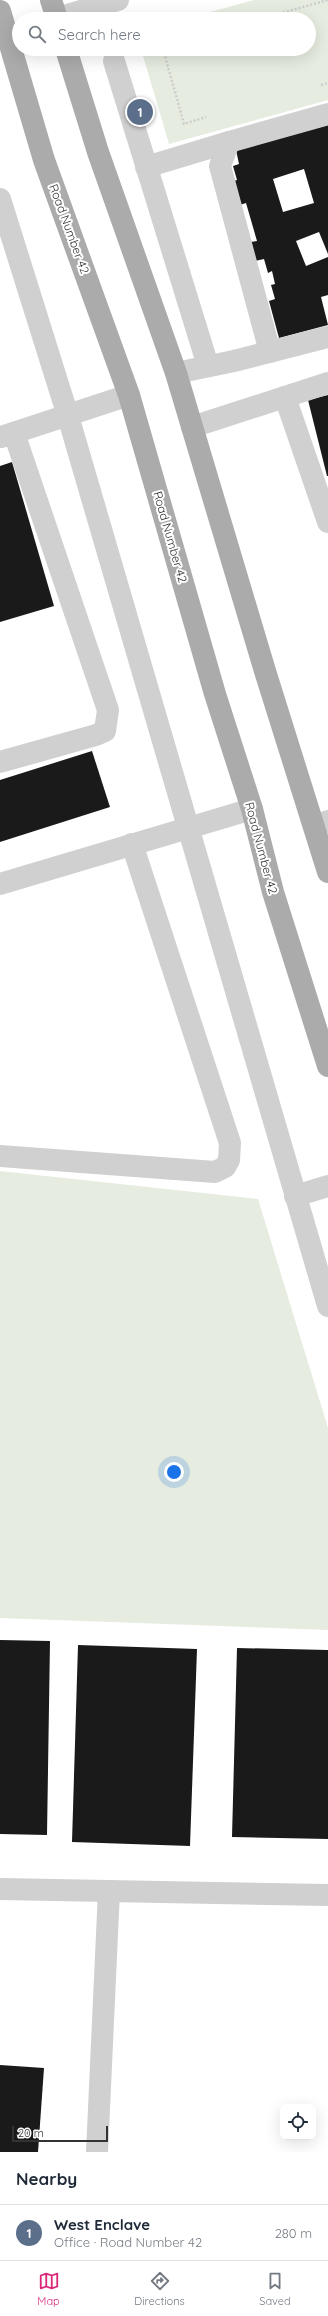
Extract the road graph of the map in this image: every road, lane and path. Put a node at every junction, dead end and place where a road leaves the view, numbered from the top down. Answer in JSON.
{"nodes":[{"id":1,"x":118,"y":0,"type":"edge"},
{"id":2,"x":328,"y":0,"type":"edge"},
{"id":3,"x":96,"y":3,"type":"edge"},
{"id":4,"x":0,"y":11,"type":"edge"},
{"id":5,"x":55,"y":12,"type":"edge"},
{"id":6,"x":285,"y":12,"type":"edge"},
{"id":7,"x":12,"y":52,"type":"edge"},
{"id":8,"x":13,"y":56,"type":"edge"},
{"id":9,"x":68,"y":56,"type":"edge"},
{"id":10,"x":165,"y":56,"type":"edge"},
{"id":11,"x":114,"y":61,"type":"dead end"},
{"id":12,"x":328,"y":83,"type":"edge"},
{"id":13,"x":320,"y":85,"type":"dead end"},
{"id":14,"x":328,"y":114,"type":"edge"},
{"id":15,"x":214,"y":115,"type":"dead end"},
{"id":16,"x":229,"y":142,"type":"junction"},
{"id":17,"x":146,"y":167,"type":"junction"},
{"id":18,"x":0,"y":199,"type":"edge"},
{"id":19,"x":328,"y":337,"type":"edge"},
{"id":20,"x":270,"y":352,"type":"junction"},
{"id":21,"x":208,"y":366,"type":"junction"},
{"id":22,"x":176,"y":373,"type":"junction"},
{"id":23,"x":328,"y":382,"type":"edge"},
{"id":24,"x":129,"y":395,"type":"junction"},
{"id":25,"x":285,"y":397,"type":"junction"},
{"id":26,"x":68,"y":416,"type":"junction"},
{"id":27,"x":192,"y":427,"type":"junction"},
{"id":28,"x":7,"y":435,"type":"edge"},
{"id":29,"x":328,"y":522,"type":"edge"},
{"id":30,"x":0,"y":762,"type":"edge"},
{"id":31,"x":252,"y":809,"type":"junction"},
{"id":32,"x":321,"y":823,"type":"edge"},
{"id":33,"x":188,"y":828,"type":"junction"},
{"id":34,"x":132,"y":844,"type":"junction"},
{"id":35,"x":328,"y":872,"type":"edge"},
{"id":36,"x":0,"y":884,"type":"edge"},
{"id":37,"x":328,"y":1066,"type":"edge"},
{"id":38,"x":0,"y":1156,"type":"edge"},
{"id":39,"x":328,"y":1186,"type":"edge"},
{"id":40,"x":296,"y":1196,"type":"junction"},
{"id":41,"x":328,"y":1306,"type":"edge"},
{"id":42,"x":0,"y":1889,"type":"edge"},
{"id":43,"x":109,"y":1891,"type":"junction"},
{"id":44,"x":328,"y":1895,"type":"edge"},
{"id":45,"x":97,"y":2152,"type":"edge"}],
"edges":[{"from":1,"to":3,"type":"street"},
{"from":2,"to":6,"type":"path"},
{"from":3,"to":5,"type":"street"},
{"from":4,"to":7,"type":"main road","name":"Road Number 42"},
{"from":8,"to":24,"type":"main road","name":"Road Number 42"},
{"from":9,"to":22,"type":"main road"},
{"from":10,"to":15,"type":"path"},
{"from":11,"to":17,"type":"street"},
{"from":12,"to":13,"type":"path"},
{"from":14,"to":16,"type":"street"},
{"from":16,"to":17,"type":"street"},
{"from":16,"to":20,"type":"street"},
{"from":17,"to":21,"type":"street"},
{"from":18,"to":26,"type":"street"},
{"from":19,"to":20,"type":"street"},
{"from":20,"to":21,"type":"street"},
{"from":21,"to":22,"type":"street"},
{"from":22,"to":27,"type":"main road"},
{"from":23,"to":25,"type":"street"},
{"from":24,"to":26,"type":"street"},
{"from":24,"to":31,"type":"main road","name":"Road Number 42"},
{"from":25,"to":27,"type":"street"},
{"from":25,"to":29,"type":"street"},
{"from":26,"to":28,"type":"street"},
{"from":26,"to":33,"type":"street"},
{"from":27,"to":32,"type":"main road"},
{"from":28,"to":30,"type":"street"},
{"from":31,"to":33,"type":"street"},
{"from":31,"to":37,"type":"main road","name":"Road Number 42"},
{"from":32,"to":35,"type":"main road"},
{"from":33,"to":34,"type":"street"},
{"from":33,"to":40,"type":"street"},
{"from":34,"to":36,"type":"street"},
{"from":34,"to":38,"type":"street"},
{"from":39,"to":40,"type":"street"},
{"from":40,"to":41,"type":"street"},
{"from":42,"to":43,"type":"street"},
{"from":43,"to":44,"type":"street"},
{"from":43,"to":45,"type":"street"}]}
